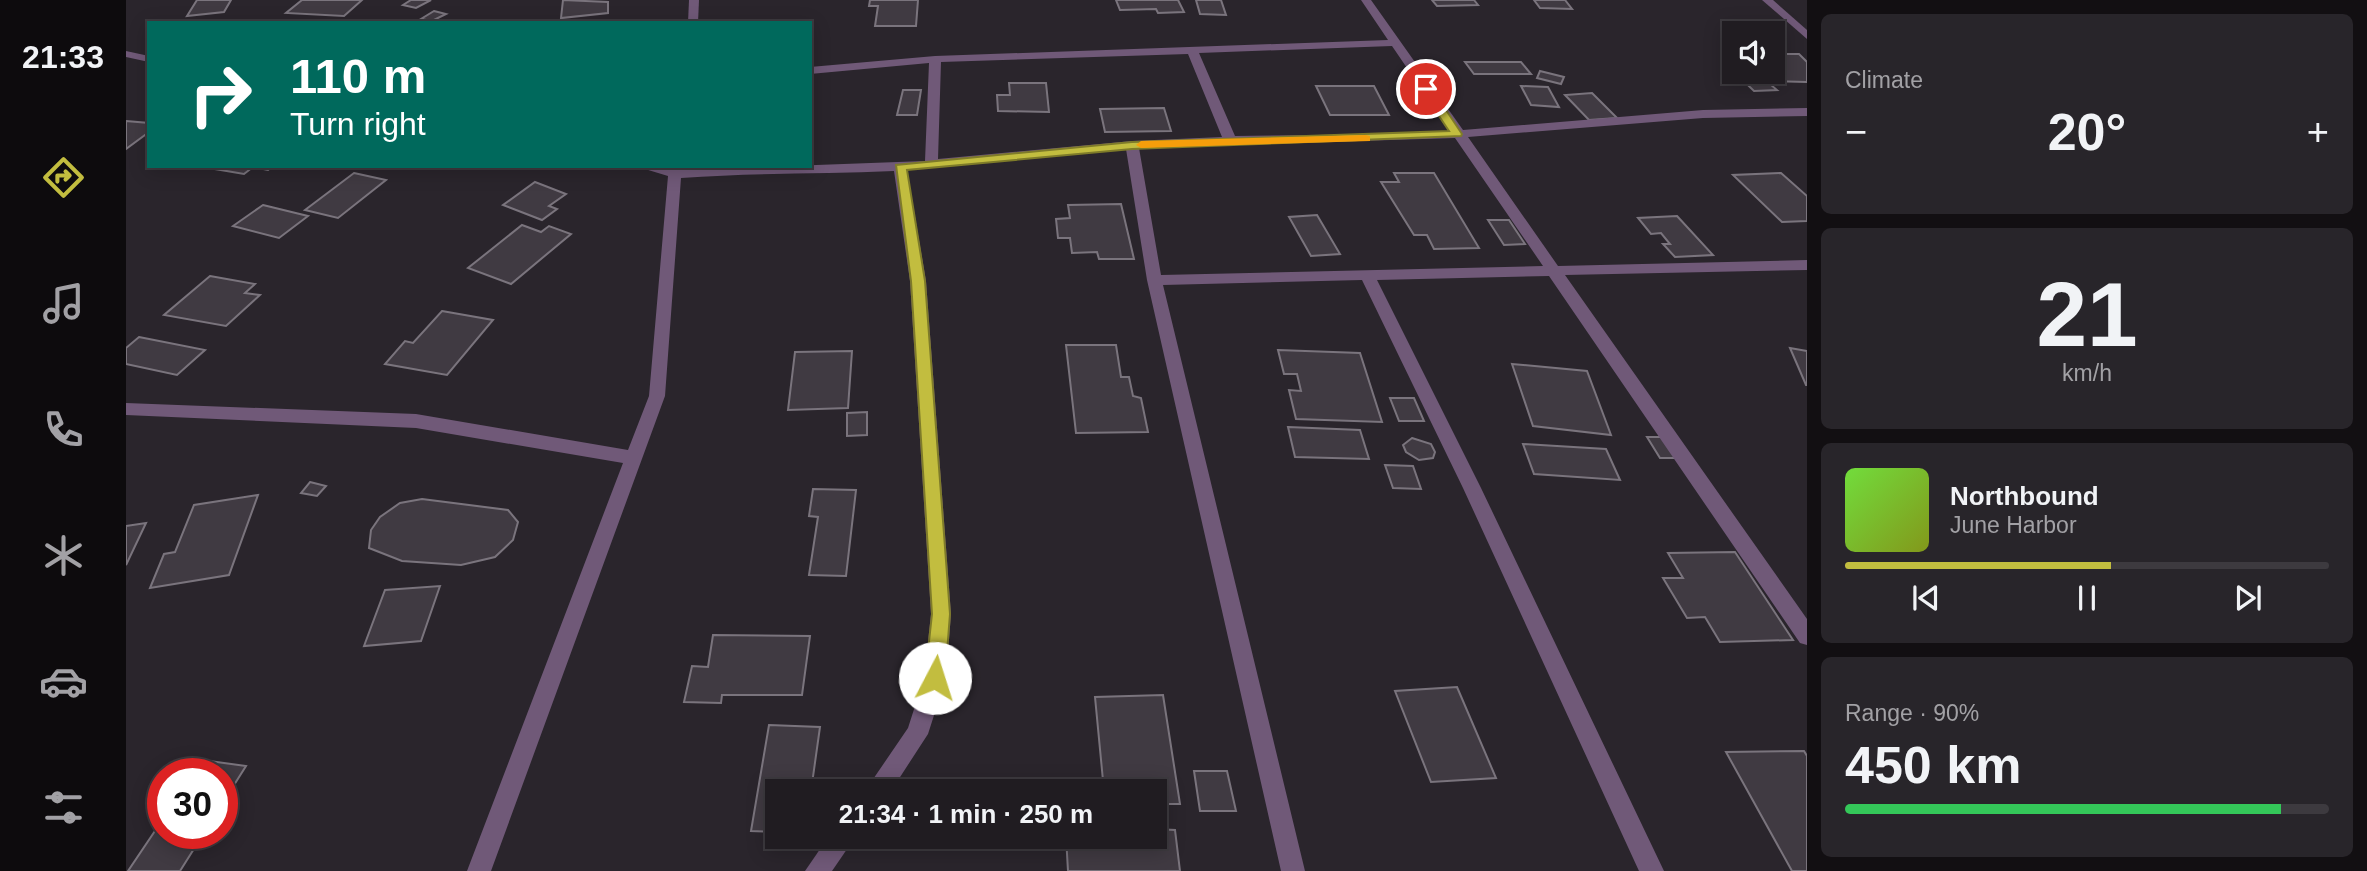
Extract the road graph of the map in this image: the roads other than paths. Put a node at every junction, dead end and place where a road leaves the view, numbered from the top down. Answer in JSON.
{"nodes":[{"id":1,"x":694,"y":0,"type":"edge"},
{"id":2,"x":1366,"y":0,"type":"edge"},
{"id":3,"x":1768,"y":0,"type":"edge"},
{"id":4,"x":692,"y":21,"type":"edge"},
{"id":5,"x":1807,"y":36,"type":"edge"},
{"id":6,"x":1395,"y":43,"type":"junction"},
{"id":7,"x":1192,"y":50,"type":"junction"},
{"id":8,"x":126,"y":54,"type":"edge"},
{"id":9,"x":147,"y":59,"type":"edge"},
{"id":10,"x":935,"y":59,"type":"junction"},
{"id":11,"x":812,"y":71,"type":"edge"},
{"id":12,"x":1807,"y":112,"type":"edge"},
{"id":13,"x":1457,"y":134,"type":"junction"},
{"id":14,"x":1230,"y":140,"type":"junction"},
{"id":15,"x":1132,"y":145,"type":"junction"},
{"id":16,"x":931,"y":165,"type":"junction"},
{"id":17,"x":900,"y":167,"type":"junction"},
{"id":18,"x":675,"y":170,"type":"edge"},
{"id":19,"x":1807,"y":265,"type":"edge"},
{"id":20,"x":1552,"y":271,"type":"junction"},
{"id":21,"x":1367,"y":275,"type":"junction"},
{"id":22,"x":1154,"y":280,"type":"junction"},
{"id":23,"x":126,"y":409,"type":"edge"},
{"id":24,"x":634,"y":458,"type":"junction"},
{"id":25,"x":1807,"y":636,"type":"edge"},
{"id":26,"x":886,"y":779,"type":"edge"},
{"id":27,"x":834,"y":849,"type":"edge"},
{"id":28,"x":479,"y":871,"type":"edge"},
{"id":29,"x":817,"y":871,"type":"edge"},
{"id":30,"x":1293,"y":871,"type":"edge"},
{"id":31,"x":1652,"y":871,"type":"edge"}],
"edges":[{"from":1,"to":4,"type":"street"},
{"from":2,"to":6,"type":"street"},
{"from":3,"to":5,"type":"street"},
{"from":6,"to":7,"type":"street"},
{"from":6,"to":13,"type":"street"},
{"from":7,"to":10,"type":"street"},
{"from":7,"to":14,"type":"street"},
{"from":8,"to":9,"type":"street"},
{"from":10,"to":11,"type":"street"},
{"from":10,"to":16,"type":"street"},
{"from":12,"to":13,"type":"street"},
{"from":13,"to":14,"type":"street"},
{"from":13,"to":20,"type":"street"},
{"from":14,"to":15,"type":"street"},
{"from":15,"to":16,"type":"street"},
{"from":15,"to":22,"type":"street"},
{"from":16,"to":17,"type":"street"},
{"from":17,"to":18,"type":"street"},
{"from":17,"to":26,"type":"street"},
{"from":18,"to":24,"type":"street"},
{"from":19,"to":20,"type":"street"},
{"from":20,"to":21,"type":"street"},
{"from":20,"to":25,"type":"street"},
{"from":21,"to":22,"type":"street"},
{"from":21,"to":31,"type":"street"},
{"from":22,"to":30,"type":"street"},
{"from":23,"to":24,"type":"street"},
{"from":24,"to":28,"type":"street"},
{"from":27,"to":29,"type":"street"}]}
